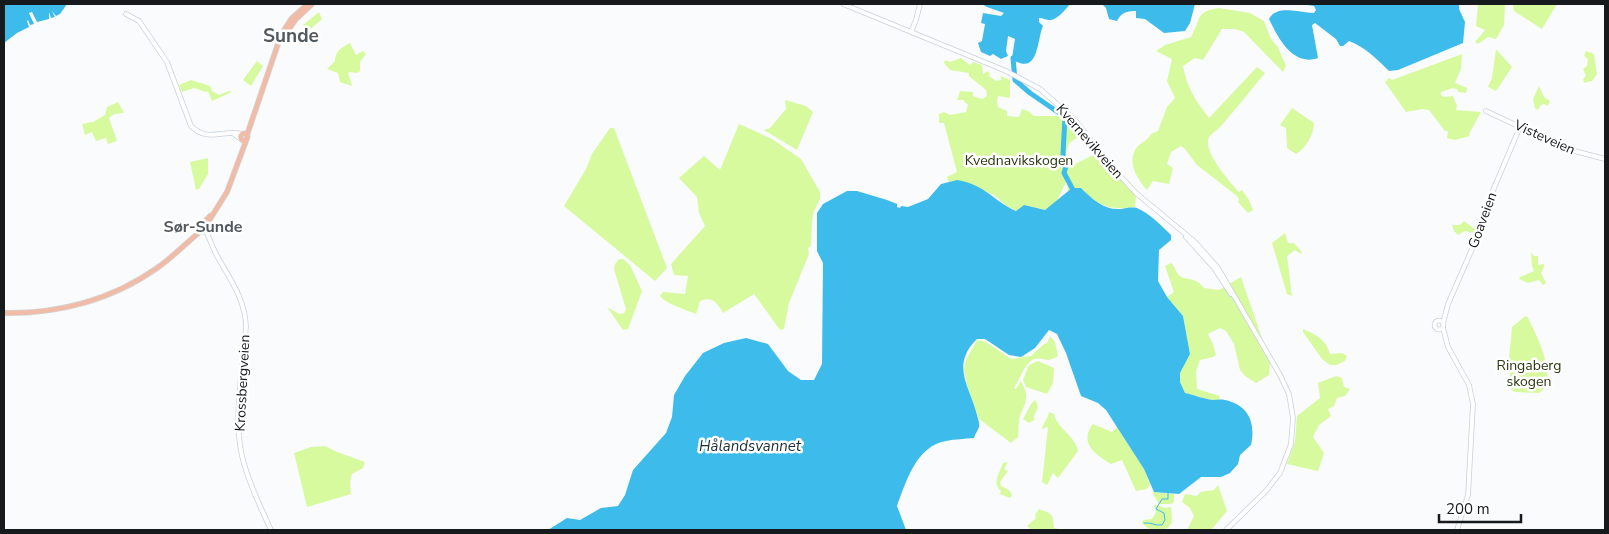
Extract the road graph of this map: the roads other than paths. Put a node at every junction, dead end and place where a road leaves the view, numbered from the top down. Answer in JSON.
{"nodes":[{"id":1,"x":310,"y":4,"type":"edge"},
{"id":2,"x":843,"y":4,"type":"edge"},
{"id":3,"x":920,"y":4,"type":"edge"},
{"id":4,"x":126,"y":14,"type":"dead end"},
{"id":5,"x":912,"y":32,"type":"junction"},
{"id":6,"x":1486,"y":111,"type":"dead end"},
{"id":7,"x":1520,"y":127,"type":"junction"},
{"id":8,"x":243,"y":137,"type":"junction"},
{"id":9,"x":1605,"y":159,"type":"edge"},
{"id":10,"x":202,"y":228,"type":"junction"},
{"id":11,"x":5,"y":314,"type":"edge"},
{"id":12,"x":1442,"y":324,"type":"junction"},
{"id":13,"x":1438,"y":330,"type":"junction"},
{"id":14,"x":1446,"y":340,"type":"junction"},
{"id":15,"x":271,"y":530,"type":"edge"},
{"id":16,"x":1226,"y":530,"type":"edge"},
{"id":17,"x":1457,"y":530,"type":"edge"}],
"edges":[{"from":1,"to":8,"type":"main road"},
{"from":2,"to":5,"type":"main road","name":"Kvernevikveien"},
{"from":3,"to":5,"type":"main road"},
{"from":4,"to":8,"type":"main road"},
{"from":5,"to":16,"type":"main road","name":"Kvernevikveien"},
{"from":6,"to":7,"type":"main road","name":"Visteveien"},
{"from":7,"to":9,"type":"main road","name":"Visteveien"},
{"from":7,"to":12,"type":"main road","name":"Goaveien"},
{"from":8,"to":10,"type":"main road"},
{"from":10,"to":11,"type":"main road"},
{"from":10,"to":15,"type":"main road","name":"Krossbergveien"},
{"from":12,"to":13,"type":"main road"},
{"from":12,"to":13,"type":"main road"},
{"from":12,"to":14,"type":"main road"},
{"from":13,"to":14,"type":"main road"},
{"from":14,"to":17,"type":"main road"}]}
